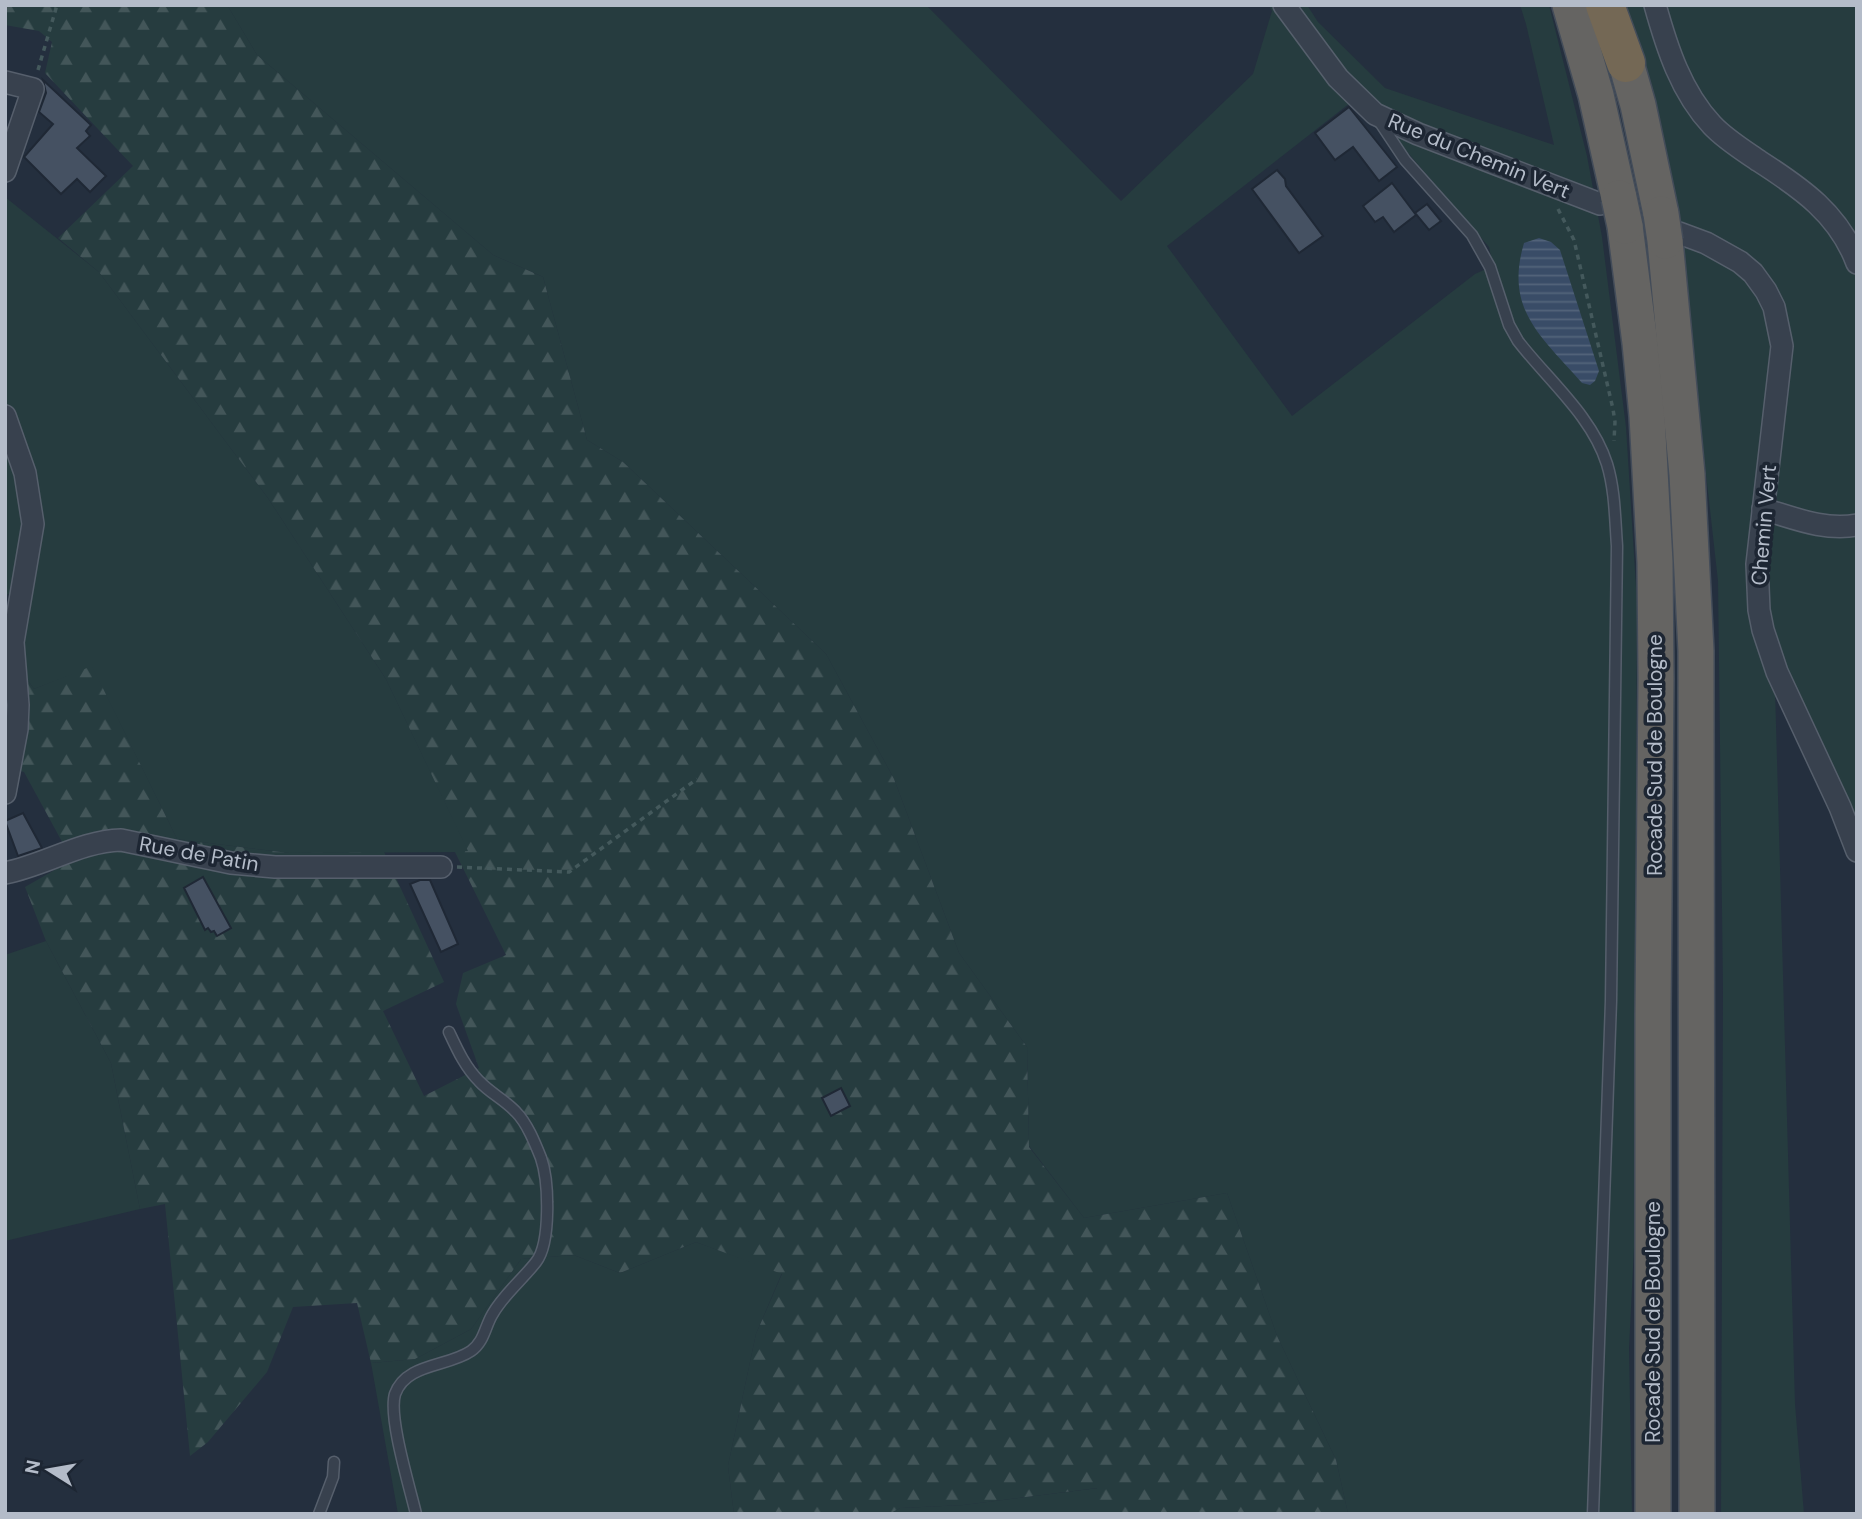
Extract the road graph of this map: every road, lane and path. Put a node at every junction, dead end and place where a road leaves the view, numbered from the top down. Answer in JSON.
{"nodes":[{"id":1,"x":58,"y":5,"type":"edge"},
{"id":2,"x":1284,"y":5,"type":"edge"},
{"id":3,"x":1570,"y":5,"type":"edge"},
{"id":4,"x":1605,"y":5,"type":"edge"},
{"id":5,"x":1655,"y":5,"type":"edge"},
{"id":6,"x":1626,"y":63,"type":"joint"},
{"id":7,"x":5,"y":82,"type":"edge"},
{"id":8,"x":33,"y":89,"type":"junction"},
{"id":9,"x":1375,"y":114,"type":"junction"},
{"id":10,"x":5,"y":171,"type":"edge"},
{"id":11,"x":1545,"y":182,"type":"junction"},
{"id":12,"x":1614,"y":209,"type":"junction"},
{"id":13,"x":1668,"y":229,"type":"junction"},
{"id":14,"x":1857,"y":263,"type":"edge"},
{"id":15,"x":5,"y":416,"type":"edge"},
{"id":16,"x":1608,"y":467,"type":"junction"},
{"id":17,"x":1763,"y":509,"type":"junction"},
{"id":18,"x":1857,"y":526,"type":"edge"},
{"id":19,"x":696,"y":779,"type":"dead end"},
{"id":20,"x":5,"y":793,"type":"edge"},
{"id":21,"x":1857,"y":851,"type":"edge"},
{"id":22,"x":441,"y":867,"type":"joint"},
{"id":23,"x":5,"y":873,"type":"edge"},
{"id":24,"x":449,"y":1031,"type":"dead end"},
{"id":25,"x":334,"y":1462,"type":"dead end"},
{"id":26,"x":319,"y":1514,"type":"edge"},
{"id":27,"x":416,"y":1514,"type":"edge"},
{"id":28,"x":1593,"y":1514,"type":"edge"},
{"id":29,"x":1653,"y":1514,"type":"edge"},
{"id":30,"x":1697,"y":1514,"type":"edge"}],
"edges":[{"from":1,"to":8,"type":"path"},
{"from":2,"to":9,"type":"street","name":"Rue du Chemin Vert"},
{"from":3,"to":12,"type":"highway","name":"Rocade Sud de Boulogne"},
{"from":4,"to":6,"type":"highway"},
{"from":5,"to":14,"type":"street"},
{"from":6,"to":13,"type":"highway","name":"Rocade Sud de Boulogne"},
{"from":7,"to":8,"type":"street"},
{"from":8,"to":10,"type":"street"},
{"from":9,"to":11,"type":"street","name":"Rue du Chemin Vert"},
{"from":9,"to":16,"type":"lane"},
{"from":11,"to":12,"type":"street","name":"Rue du Chemin Vert"},
{"from":11,"to":16,"type":"path"},
{"from":12,"to":29,"type":"highway","name":"Rocade Sud de Boulogne"},
{"from":13,"to":17,"type":"street","name":"Chemin Vert"},
{"from":13,"to":30,"type":"highway","name":"Rocade Sud de Boulogne"},
{"from":15,"to":20,"type":"street"},
{"from":16,"to":28,"type":"lane"},
{"from":17,"to":18,"type":"street"},
{"from":17,"to":21,"type":"street","name":"Chemin Vert"},
{"from":19,"to":22,"type":"path"},
{"from":22,"to":23,"type":"street","name":"Rue de Patin"},
{"from":24,"to":27,"type":"lane"},
{"from":25,"to":26,"type":"lane"}]}
